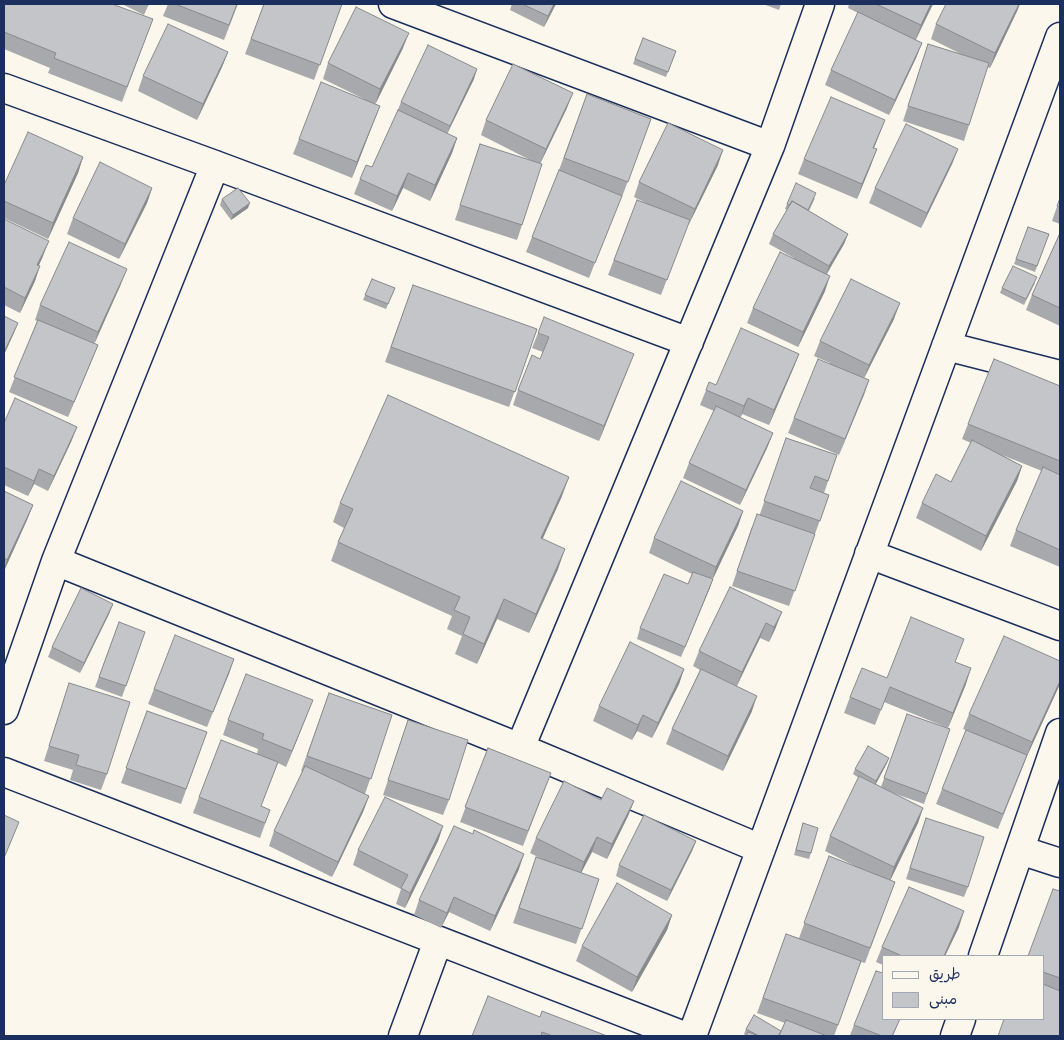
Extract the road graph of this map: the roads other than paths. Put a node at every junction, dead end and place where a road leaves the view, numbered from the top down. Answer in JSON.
{"nodes":[{"id":1,"x":393,"y":4,"type":"edge"},
{"id":2,"x":820,"y":4,"type":"edge"},
{"id":3,"x":1060,"y":37,"type":"edge"},
{"id":4,"x":4,"y":88,"type":"edge"},
{"id":5,"x":770,"y":146,"type":"junction"},
{"id":6,"x":215,"y":164,"type":"junction"},
{"id":7,"x":689,"y":342,"type":"junction"},
{"id":8,"x":946,"y":346,"type":"junction"},
{"id":9,"x":1060,"y":375,"type":"edge"},
{"id":10,"x":869,"y":554,"type":"junction"},
{"id":11,"x":56,"y":561,"type":"junction"},
{"id":12,"x":1060,"y":626,"type":"edge"},
{"id":13,"x":4,"y":710,"type":"edge"},
{"id":14,"x":1060,"y":733,"type":"edge"},
{"id":15,"x":520,"y":748,"type":"junction"},
{"id":16,"x":4,"y":772,"type":"edge"},
{"id":17,"x":761,"y":849,"type":"junction"},
{"id":18,"x":1020,"y":850,"type":"junction"},
{"id":19,"x":1060,"y":863,"type":"edge"},
{"id":20,"x":438,"y":941,"type":"junction"},
{"id":21,"x":983,"y":955,"type":"edge"},
{"id":22,"x":961,"y":1020,"type":"edge"},
{"id":23,"x":403,"y":1036,"type":"edge"},
{"id":24,"x":684,"y":1036,"type":"edge"},
{"id":25,"x":692,"y":1036,"type":"edge"},
{"id":26,"x":954,"y":1036,"type":"edge"}],
"edges":[{"from":1,"to":5,"type":"street"},
{"from":2,"to":5,"type":"street"},
{"from":3,"to":8,"type":"street"},
{"from":4,"to":6,"type":"street"},
{"from":5,"to":7,"type":"street"},
{"from":6,"to":7,"type":"street"},
{"from":6,"to":11,"type":"street"},
{"from":7,"to":15,"type":"street"},
{"from":8,"to":9,"type":"street"},
{"from":8,"to":10,"type":"street"},
{"from":10,"to":12,"type":"street"},
{"from":10,"to":17,"type":"street"},
{"from":11,"to":13,"type":"street"},
{"from":11,"to":15,"type":"street"},
{"from":14,"to":18,"type":"street"},
{"from":15,"to":17,"type":"street"},
{"from":16,"to":20,"type":"street"},
{"from":17,"to":25,"type":"street"},
{"from":18,"to":19,"type":"street"},
{"from":18,"to":21,"type":"street"},
{"from":20,"to":23,"type":"street"},
{"from":20,"to":24,"type":"street"},
{"from":22,"to":26,"type":"street"}]}
